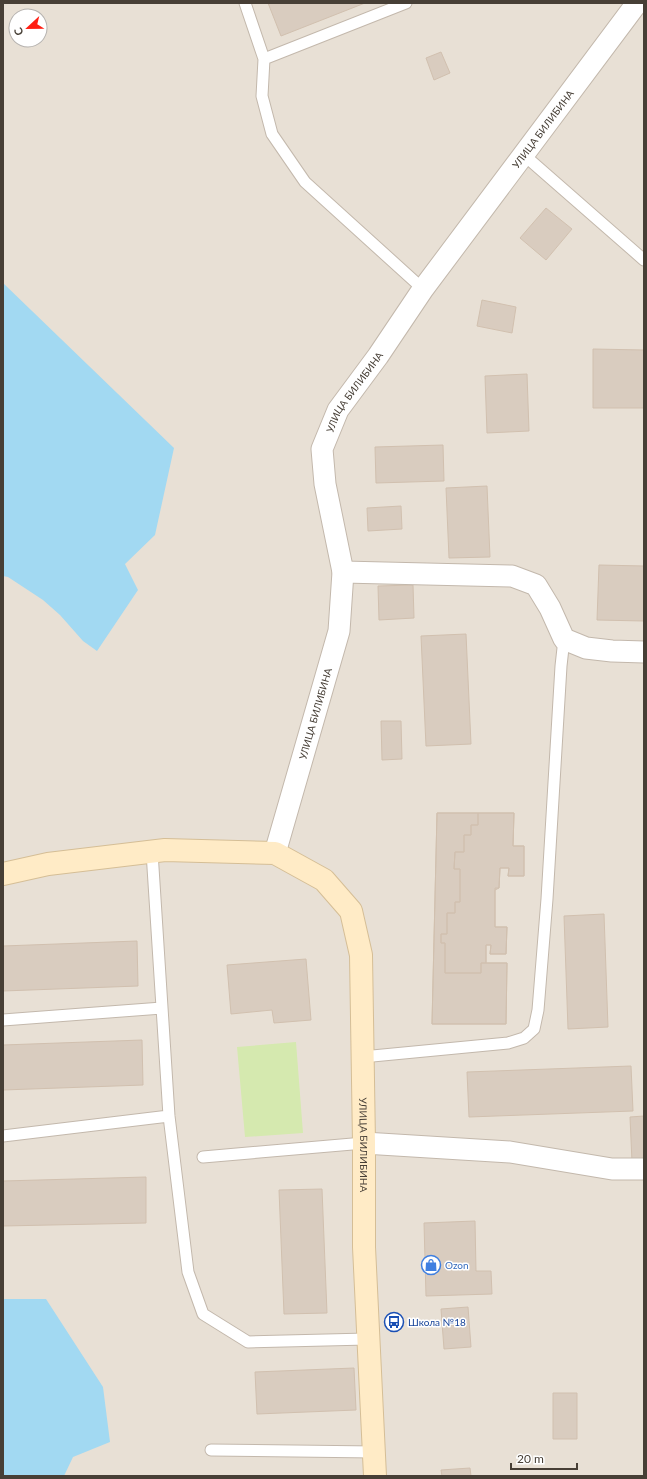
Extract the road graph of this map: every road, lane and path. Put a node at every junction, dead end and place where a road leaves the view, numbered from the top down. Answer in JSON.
{"nodes":[{"id":1,"x":245,"y":3,"type":"edge"},
{"id":2,"x":406,"y":3,"type":"edge"},
{"id":3,"x":637,"y":3,"type":"edge"},
{"id":4,"x":264,"y":59,"type":"junction"},
{"id":5,"x":524,"y":155,"type":"junction"},
{"id":6,"x":644,"y":260,"type":"edge"},
{"id":7,"x":423,"y":289,"type":"junction"},
{"id":8,"x":343,"y":572,"type":"junction"},
{"id":9,"x":564,"y":639,"type":"junction"},
{"id":10,"x":644,"y":652,"type":"edge"},
{"id":11,"x":152,"y":852,"type":"junction"},
{"id":12,"x":275,"y":853,"type":"junction"},
{"id":13,"x":3,"y":874,"type":"edge"},
{"id":14,"x":162,"y":1008,"type":"junction"},
{"id":15,"x":3,"y":1020,"type":"edge"},
{"id":16,"x":362,"y":1056,"type":"junction"},
{"id":17,"x":169,"y":1116,"type":"junction"},
{"id":18,"x":3,"y":1136,"type":"edge"},
{"id":19,"x":364,"y":1143,"type":"junction"},
{"id":20,"x":203,"y":1157,"type":"dead end"},
{"id":21,"x":644,"y":1169,"type":"edge"},
{"id":22,"x":367,"y":1339,"type":"junction"},
{"id":23,"x":211,"y":1450,"type":"dead end"},
{"id":24,"x":375,"y":1452,"type":"junction"},
{"id":25,"x":375,"y":1476,"type":"edge"}],
"edges":[{"from":1,"to":4,"type":"lane"},
{"from":2,"to":4,"type":"lane"},
{"from":3,"to":5,"type":"street","name":"УЛИЦА БИЛИБИНА"},
{"from":4,"to":7,"type":"lane"},
{"from":5,"to":6,"type":"lane"},
{"from":5,"to":7,"type":"street","name":"УЛИЦА БИЛИБИНА"},
{"from":7,"to":8,"type":"street","name":"УЛИЦА БИЛИБИНА"},
{"from":8,"to":9,"type":"street"},
{"from":8,"to":12,"type":"street","name":"УЛИЦА БИЛИБИНА"},
{"from":9,"to":10,"type":"street"},
{"from":9,"to":16,"type":"lane"},
{"from":11,"to":12,"type":"main road","name":"УЛИЦА БИЛИБИНА"},
{"from":11,"to":13,"type":"main road","name":"УЛИЦА БИЛИБИНА"},
{"from":11,"to":14,"type":"lane"},
{"from":12,"to":16,"type":"main road","name":"УЛИЦА БИЛИБИНА"},
{"from":14,"to":15,"type":"lane"},
{"from":14,"to":17,"type":"lane"},
{"from":16,"to":19,"type":"main road","name":"УЛИЦА БИЛИБИНА"},
{"from":17,"to":18,"type":"lane"},
{"from":17,"to":22,"type":"lane"},
{"from":19,"to":20,"type":"lane"},
{"from":19,"to":21,"type":"street"},
{"from":19,"to":22,"type":"main road","name":"УЛИЦА БИЛИБИНА"},
{"from":22,"to":24,"type":"main road","name":"УЛИЦА БИЛИБИНА"},
{"from":23,"to":24,"type":"lane"},
{"from":24,"to":25,"type":"main road","name":"УЛИЦА БИЛИБИНА"}]}
